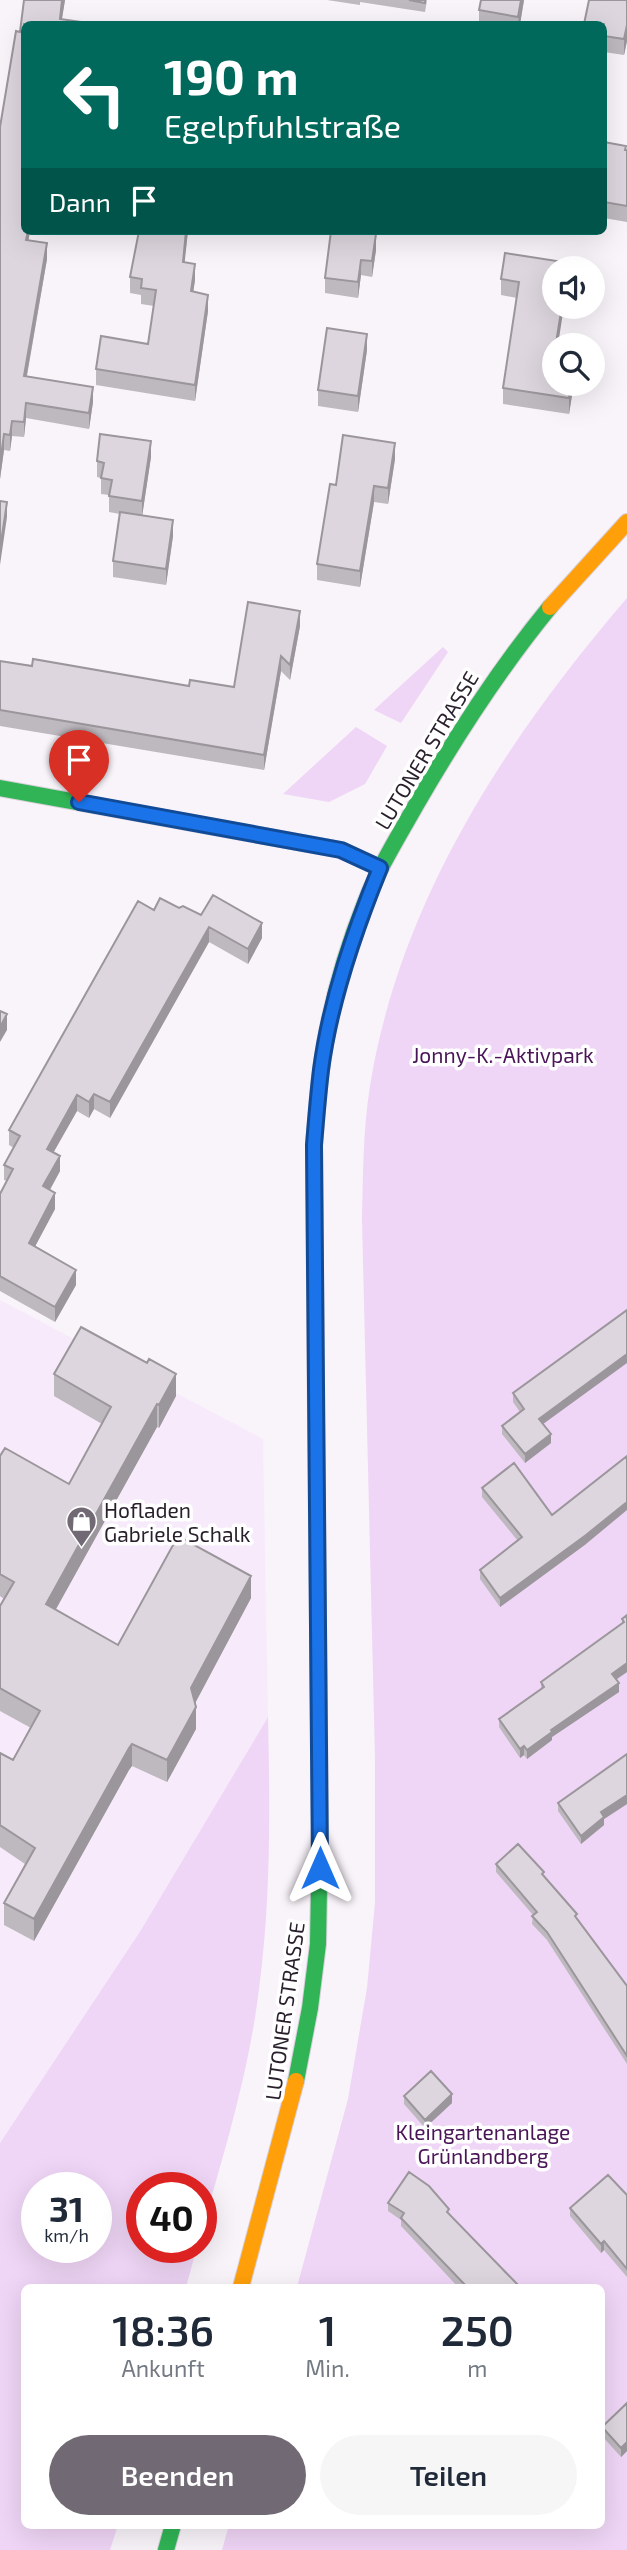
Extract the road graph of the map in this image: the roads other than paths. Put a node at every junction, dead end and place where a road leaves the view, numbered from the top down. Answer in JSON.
{"nodes":[{"id":1,"x":627,"y":522,"type":"edge"},
{"id":2,"x":0,"y":788,"type":"edge"},
{"id":3,"x":380,"y":868,"type":"junction"},
{"id":4,"x":242,"y":2284,"type":"edge"},
{"id":5,"x":172,"y":2529,"type":"edge"},
{"id":6,"x":166,"y":2550,"type":"edge"}],
"edges":[{"from":1,"to":3,"type":"street","name":"LUTONER STRASSE"},
{"from":2,"to":3,"type":"street"},
{"from":3,"to":4,"type":"street","name":"LUTONER STRASSE"},
{"from":5,"to":6,"type":"street"}]}
